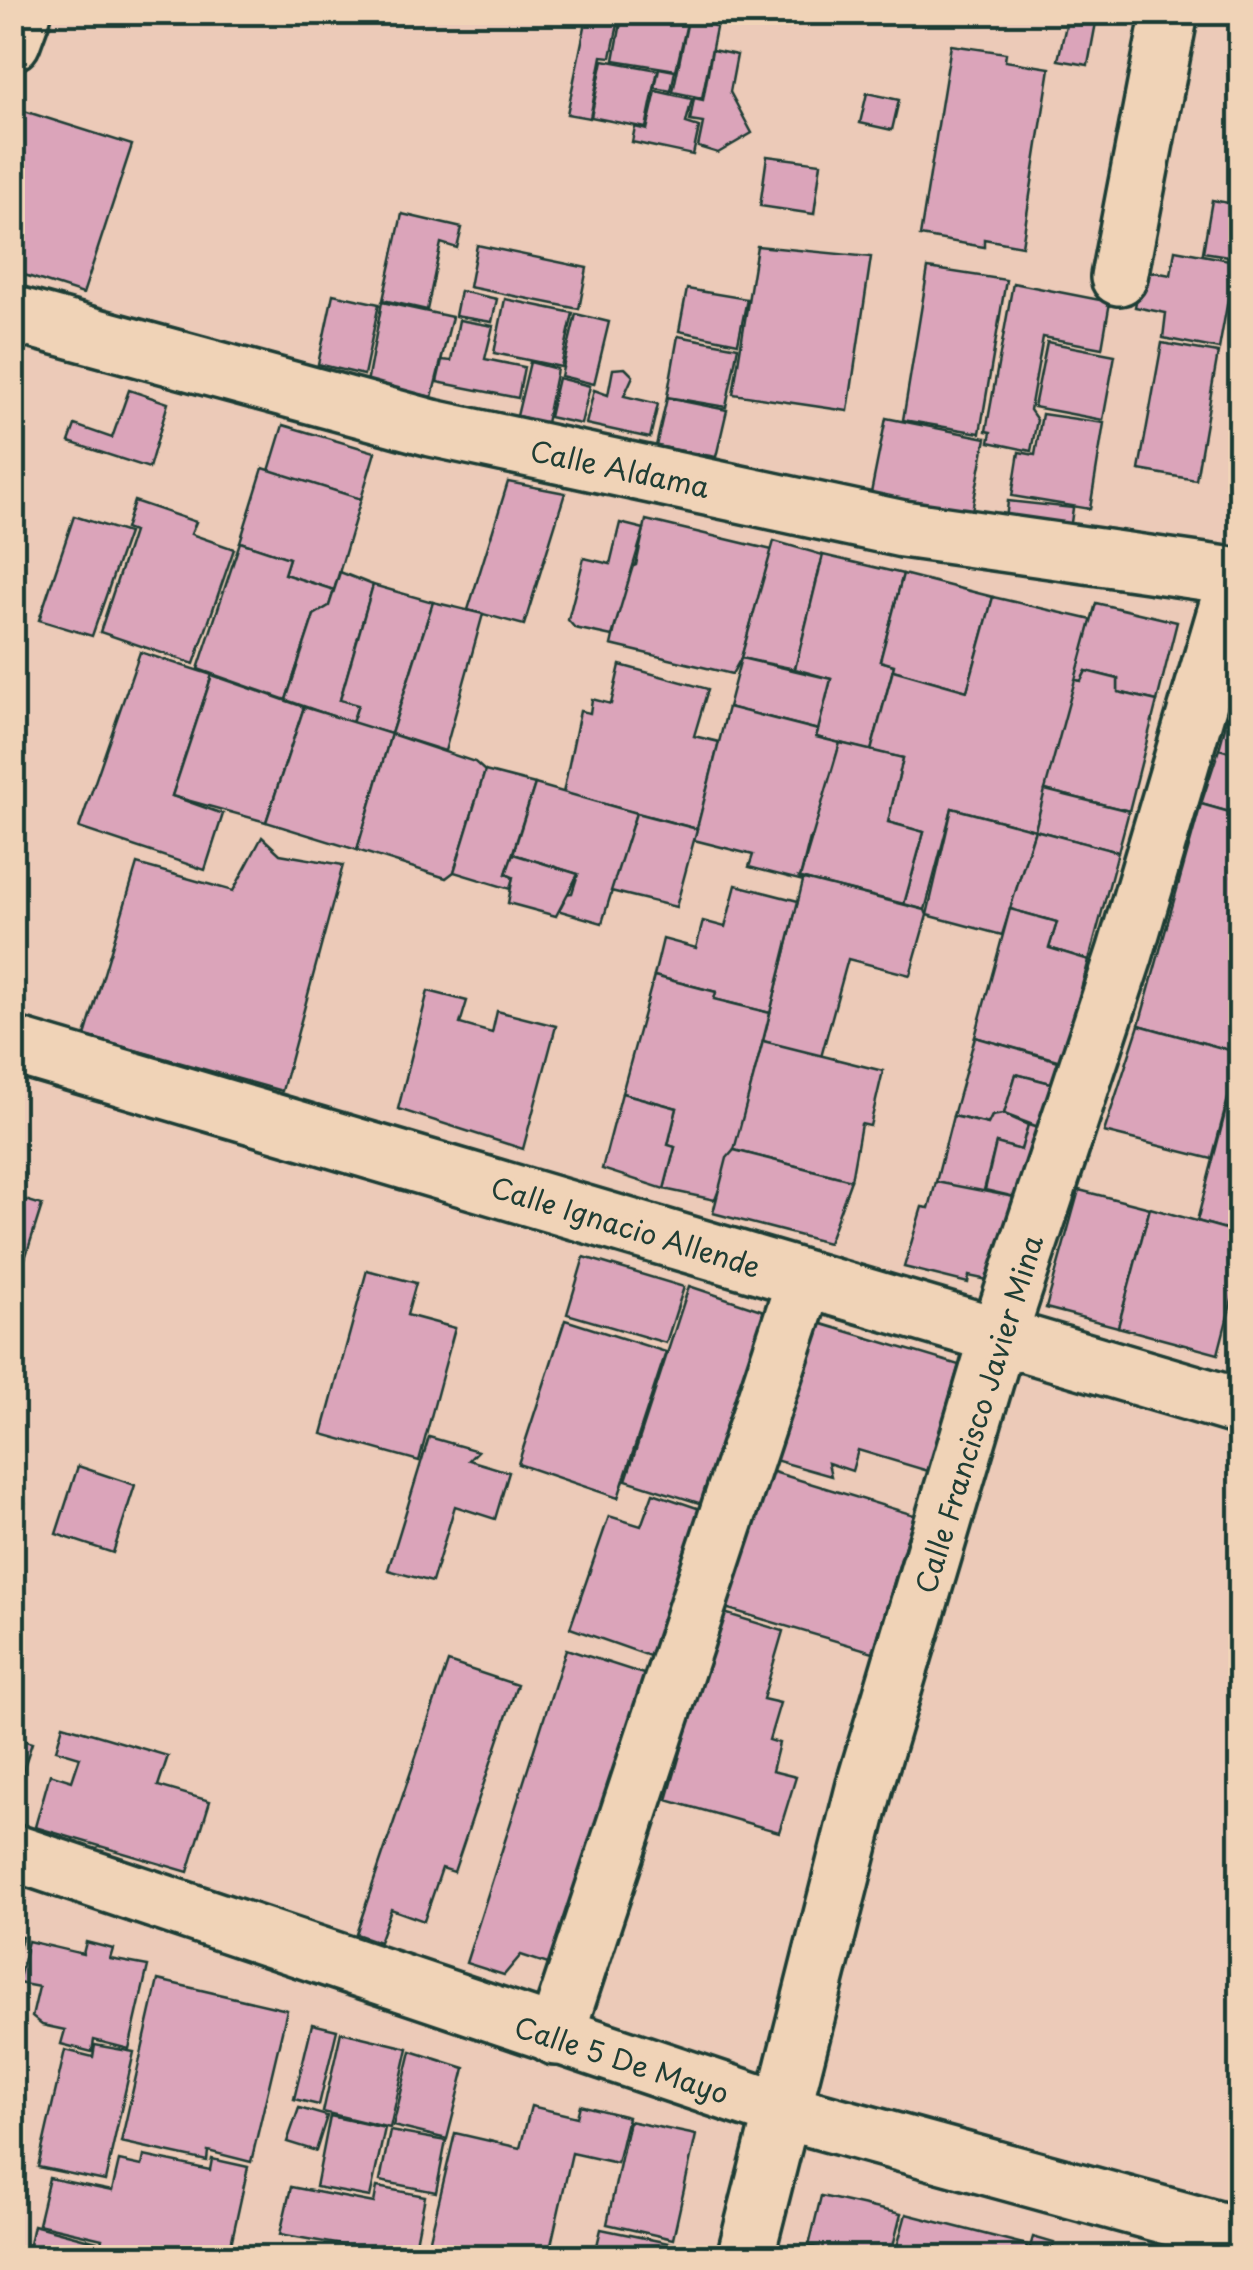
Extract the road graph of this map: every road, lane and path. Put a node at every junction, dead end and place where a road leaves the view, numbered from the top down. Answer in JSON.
{"nodes":[{"id":1,"x":22,"y":12,"type":"edge"},
{"id":2,"x":1170,"y":12,"type":"edge"},
{"id":3,"x":12,"y":42,"type":"edge"},
{"id":4,"x":1119,"y":277,"type":"dead end"},
{"id":5,"x":12,"y":314,"type":"edge"},
{"id":6,"x":1238,"y":577,"type":"edge"},
{"id":7,"x":12,"y":1046,"type":"edge"},
{"id":8,"x":805,"y":1280,"type":"junction"},
{"id":9,"x":999,"y":1334,"type":"junction"},
{"id":10,"x":1240,"y":1407,"type":"edge"},
{"id":11,"x":12,"y":1852,"type":"edge"},
{"id":12,"x":555,"y":2038,"type":"junction"},
{"id":13,"x":780,"y":2110,"type":"junction"},
{"id":14,"x":1240,"y":2236,"type":"edge"},
{"id":15,"x":744,"y":2258,"type":"edge"}],
"edges":[{"from":1,"to":3,"type":"street"},
{"from":2,"to":4,"type":"street"},
{"from":5,"to":6,"type":"street","name":"Calle Aldama"},
{"from":6,"to":9,"type":"street","name":"Calle Francisco Javier Mina"},
{"from":7,"to":8,"type":"street","name":"Calle Ignacio Allende"},
{"from":8,"to":9,"type":"street","name":"Calle Ignacio Allende"},
{"from":8,"to":12,"type":"street"},
{"from":9,"to":10,"type":"street","name":"Calle Ignacio Allende"},
{"from":9,"to":13,"type":"street","name":"Calle Francisco Javier Mina"},
{"from":11,"to":12,"type":"street","name":"Calle 5 De Mayo"},
{"from":12,"to":13,"type":"street","name":"Calle 5 De Mayo"},
{"from":13,"to":14,"type":"street","name":"Calle 5 De Mayo"},
{"from":13,"to":15,"type":"street","name":"Calle Francisco Javier Mina"}]}
